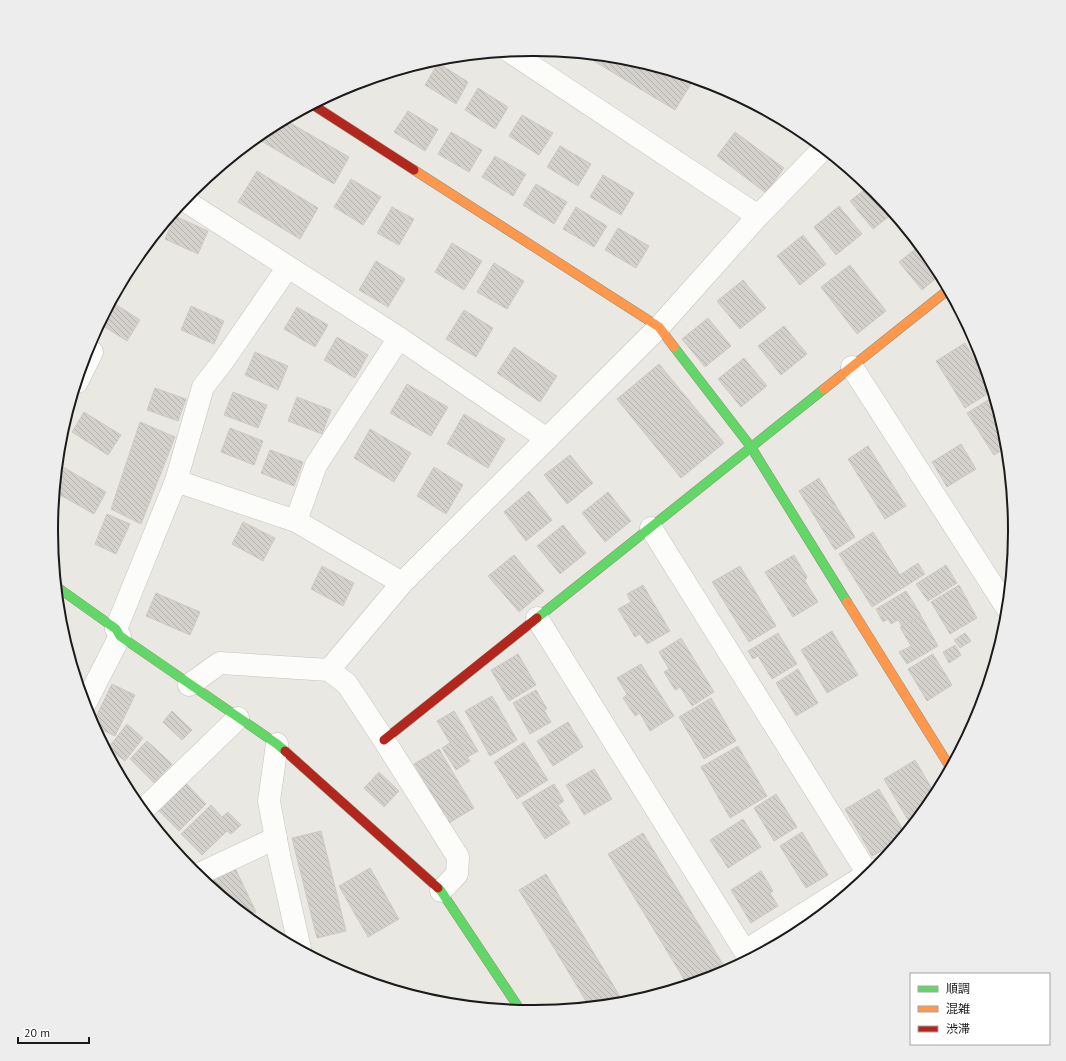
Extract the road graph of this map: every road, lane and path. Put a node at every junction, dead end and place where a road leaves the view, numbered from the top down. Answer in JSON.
{"nodes":[{"id":1,"x":516,"y":57,"type":"edge"},
{"id":2,"x":318,"y":108,"type":"edge"},
{"id":3,"x":820,"y":152,"type":"edge"},
{"id":4,"x":189,"y":203,"type":"edge"},
{"id":5,"x":758,"y":216,"type":"junction"},
{"id":6,"x":288,"y":267,"type":"junction"},
{"id":7,"x":944,"y":293,"type":"edge"},
{"id":8,"x":659,"y":327,"type":"junction"},
{"id":9,"x":399,"y":338,"type":"junction"},
{"id":10,"x":852,"y":367,"type":"junction"},
{"id":11,"x":547,"y":439,"type":"junction"},
{"id":12,"x":751,"y":447,"type":"junction"},
{"id":13,"x":176,"y":481,"type":"junction"},
{"id":14,"x":296,"y":521,"type":"junction"},
{"id":15,"x":651,"y":528,"type":"junction"},
{"id":16,"x":402,"y":583,"type":"junction"},
{"id":17,"x":63,"y":591,"type":"edge"},
{"id":18,"x":1002,"y":600,"type":"edge"},
{"id":19,"x":537,"y":618,"type":"junction"},
{"id":20,"x":118,"y":633,"type":"junction"},
{"id":21,"x":329,"y":670,"type":"junction"},
{"id":22,"x":189,"y":685,"type":"junction"},
{"id":23,"x":89,"y":696,"type":"edge"},
{"id":24,"x":238,"y":718,"type":"junction"},
{"id":25,"x":384,"y":740,"type":"junction"},
{"id":26,"x":277,"y":744,"type":"junction"},
{"id":27,"x":947,"y":762,"type":"edge"},
{"id":28,"x":147,"y":805,"type":"edge"},
{"id":29,"x":276,"y":838,"type":"junction"},
{"id":30,"x":868,"y":867,"type":"edge"},
{"id":31,"x":204,"y":872,"type":"edge"},
{"id":32,"x":441,"y":891,"type":"junction"},
{"id":33,"x":837,"y":894,"type":"edge"},
{"id":34,"x":298,"y":942,"type":"edge"},
{"id":35,"x":749,"y":953,"type":"edge"},
{"id":36,"x":747,"y":954,"type":"edge"},
{"id":37,"x":517,"y":1004,"type":"edge"}],
"edges":[{"from":1,"to":5,"type":"street"},
{"from":2,"to":8,"type":"street"},
{"from":3,"to":5,"type":"street"},
{"from":4,"to":6,"type":"street"},
{"from":5,"to":8,"type":"street"},
{"from":6,"to":9,"type":"street"},
{"from":6,"to":13,"type":"street"},
{"from":7,"to":10,"type":"street"},
{"from":8,"to":11,"type":"street"},
{"from":8,"to":12,"type":"street"},
{"from":9,"to":11,"type":"street"},
{"from":9,"to":14,"type":"street"},
{"from":10,"to":12,"type":"street"},
{"from":10,"to":18,"type":"street"},
{"from":11,"to":16,"type":"street"},
{"from":12,"to":15,"type":"street"},
{"from":12,"to":27,"type":"street"},
{"from":13,"to":14,"type":"street"},
{"from":13,"to":20,"type":"street"},
{"from":14,"to":16,"type":"street"},
{"from":15,"to":19,"type":"street"},
{"from":15,"to":30,"type":"street"},
{"from":16,"to":21,"type":"street"},
{"from":17,"to":20,"type":"street"},
{"from":19,"to":25,"type":"street"},
{"from":19,"to":36,"type":"street"},
{"from":20,"to":22,"type":"street"},
{"from":20,"to":23,"type":"street"},
{"from":21,"to":22,"type":"street"},
{"from":21,"to":25,"type":"street"},
{"from":22,"to":24,"type":"street"},
{"from":24,"to":26,"type":"street"},
{"from":24,"to":28,"type":"street"},
{"from":25,"to":32,"type":"street"},
{"from":26,"to":29,"type":"street"},
{"from":26,"to":32,"type":"street"},
{"from":29,"to":31,"type":"street"},
{"from":29,"to":34,"type":"street"},
{"from":32,"to":37,"type":"street"},
{"from":33,"to":35,"type":"street"}]}
